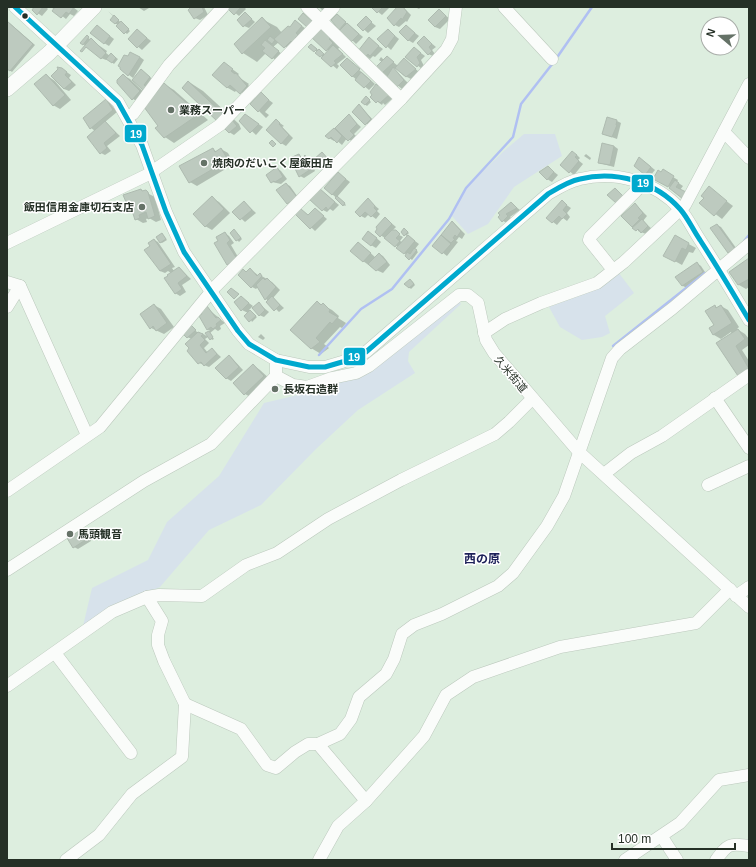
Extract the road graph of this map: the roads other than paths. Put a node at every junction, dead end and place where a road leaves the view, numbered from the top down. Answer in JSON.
{"nodes":[{"id":1,"x":15,"y":7,"type":"edge"},
{"id":2,"x":94,"y":7,"type":"edge"},
{"id":3,"x":223,"y":7,"type":"edge"},
{"id":4,"x":307,"y":7,"type":"edge"},
{"id":5,"x":334,"y":7,"type":"edge"},
{"id":6,"x":456,"y":7,"type":"edge"},
{"id":7,"x":504,"y":7,"type":"edge"},
{"id":8,"x":322,"y":20,"type":"junction"},
{"id":9,"x":57,"y":45,"type":"junction"},
{"id":10,"x":552,"y":59,"type":"dead end"},
{"id":11,"x":749,"y":84,"type":"edge"},
{"id":12,"x":7,"y":89,"type":"edge"},
{"id":13,"x":402,"y":98,"type":"junction"},
{"id":14,"x":133,"y":114,"type":"dead end"},
{"id":15,"x":724,"y":132,"type":"junction"},
{"id":16,"x":749,"y":158,"type":"edge"},
{"id":17,"x":153,"y":172,"type":"junction"},
{"id":18,"x":642,"y":183,"type":"junction"},
{"id":19,"x":680,"y":209,"type":"junction"},
{"id":20,"x":7,"y":243,"type":"edge"},
{"id":21,"x":749,"y":244,"type":"edge"},
{"id":22,"x":719,"y":269,"type":"junction"},
{"id":23,"x":614,"y":270,"type":"junction"},
{"id":24,"x":7,"y":282,"type":"edge"},
{"id":25,"x":20,"y":286,"type":"junction"},
{"id":26,"x":212,"y":292,"type":"junction"},
{"id":27,"x":7,"y":307,"type":"edge"},
{"id":28,"x":749,"y":320,"type":"edge"},
{"id":29,"x":484,"y":333,"type":"junction"},
{"id":30,"x":276,"y":360,"type":"junction"},
{"id":31,"x":749,"y":375,"type":"edge"},
{"id":32,"x":276,"y":376,"type":"junction"},
{"id":33,"x":715,"y":398,"type":"junction"},
{"id":34,"x":532,"y":399,"type":"junction"},
{"id":35,"x":87,"y":435,"type":"junction"},
{"id":36,"x":749,"y":448,"type":"edge"},
{"id":37,"x":579,"y":452,"type":"junction"},
{"id":38,"x":749,"y":466,"type":"edge"},
{"id":39,"x":604,"y":474,"type":"junction"},
{"id":40,"x":708,"y":485,"type":"dead end"},
{"id":41,"x":7,"y":491,"type":"edge"},
{"id":42,"x":7,"y":570,"type":"edge"},
{"id":43,"x":749,"y":588,"type":"edge"},
{"id":44,"x":733,"y":592,"type":"junction"},
{"id":45,"x":147,"y":597,"type":"junction"},
{"id":46,"x":749,"y":606,"type":"edge"},
{"id":47,"x":55,"y":653,"type":"junction"},
{"id":48,"x":7,"y":686,"type":"edge"},
{"id":49,"x":185,"y":704,"type":"junction"},
{"id":50,"x":318,"y":744,"type":"junction"},
{"id":51,"x":130,"y":753,"type":"dead end"},
{"id":52,"x":749,"y":775,"type":"edge"},
{"id":53,"x":366,"y":801,"type":"junction"},
{"id":54,"x":662,"y":836,"type":"junction"},
{"id":55,"x":749,"y":846,"type":"edge"},
{"id":56,"x":66,"y":860,"type":"edge"},
{"id":57,"x":319,"y":860,"type":"edge"},
{"id":58,"x":625,"y":860,"type":"edge"},
{"id":59,"x":677,"y":860,"type":"edge"},
{"id":60,"x":716,"y":860,"type":"edge"}],
"edges":[{"from":1,"to":9,"type":"street"},
{"from":2,"to":9,"type":"main road"},
{"from":3,"to":14,"type":"street"},
{"from":4,"to":8,"type":"street"},
{"from":5,"to":8,"type":"street"},
{"from":6,"to":13,"type":"street"},
{"from":7,"to":10,"type":"street"},
{"from":8,"to":13,"type":"street"},
{"from":8,"to":17,"type":"street"},
{"from":9,"to":12,"type":"main road"},
{"from":9,"to":17,"type":"street"},
{"from":11,"to":15,"type":"street"},
{"from":13,"to":26,"type":"street"},
{"from":15,"to":16,"type":"street"},
{"from":15,"to":19,"type":"street"},
{"from":17,"to":20,"type":"street"},
{"from":17,"to":26,"type":"street"},
{"from":18,"to":19,"type":"street"},
{"from":18,"to":23,"type":"street"},
{"from":18,"to":30,"type":"street"},
{"from":19,"to":22,"type":"street"},
{"from":19,"to":23,"type":"street"},
{"from":21,"to":22,"type":"street"},
{"from":22,"to":28,"type":"street"},
{"from":22,"to":37,"type":"street"},
{"from":23,"to":29,"type":"street"},
{"from":24,"to":25,"type":"street"},
{"from":25,"to":27,"type":"street"},
{"from":25,"to":35,"type":"street"},
{"from":26,"to":30,"type":"street"},
{"from":26,"to":35,"type":"street"},
{"from":29,"to":32,"type":"street","name":"久米街道"},
{"from":29,"to":34,"type":"street","name":"久米街道"},
{"from":30,"to":32,"type":"street"},
{"from":31,"to":33,"type":"street"},
{"from":32,"to":42,"type":"street"},
{"from":33,"to":36,"type":"street"},
{"from":33,"to":39,"type":"street"},
{"from":34,"to":37,"type":"street","name":"久米街道"},
{"from":34,"to":45,"type":"street"},
{"from":35,"to":41,"type":"street"},
{"from":37,"to":39,"type":"street","name":"久米街道"},
{"from":37,"to":50,"type":"street"},
{"from":38,"to":40,"type":"street"},
{"from":39,"to":44,"type":"street","name":"久米街道"},
{"from":43,"to":44,"type":"street"},
{"from":44,"to":46,"type":"street","name":"久米街道"},
{"from":44,"to":53,"type":"street"},
{"from":45,"to":47,"type":"street"},
{"from":45,"to":49,"type":"street"},
{"from":47,"to":48,"type":"street"},
{"from":47,"to":51,"type":"street"},
{"from":49,"to":50,"type":"street"},
{"from":49,"to":56,"type":"street"},
{"from":50,"to":53,"type":"street"},
{"from":52,"to":54,"type":"street"},
{"from":53,"to":57,"type":"street"},
{"from":54,"to":58,"type":"street"},
{"from":54,"to":59,"type":"street"},
{"from":55,"to":60,"type":"street"}]}
